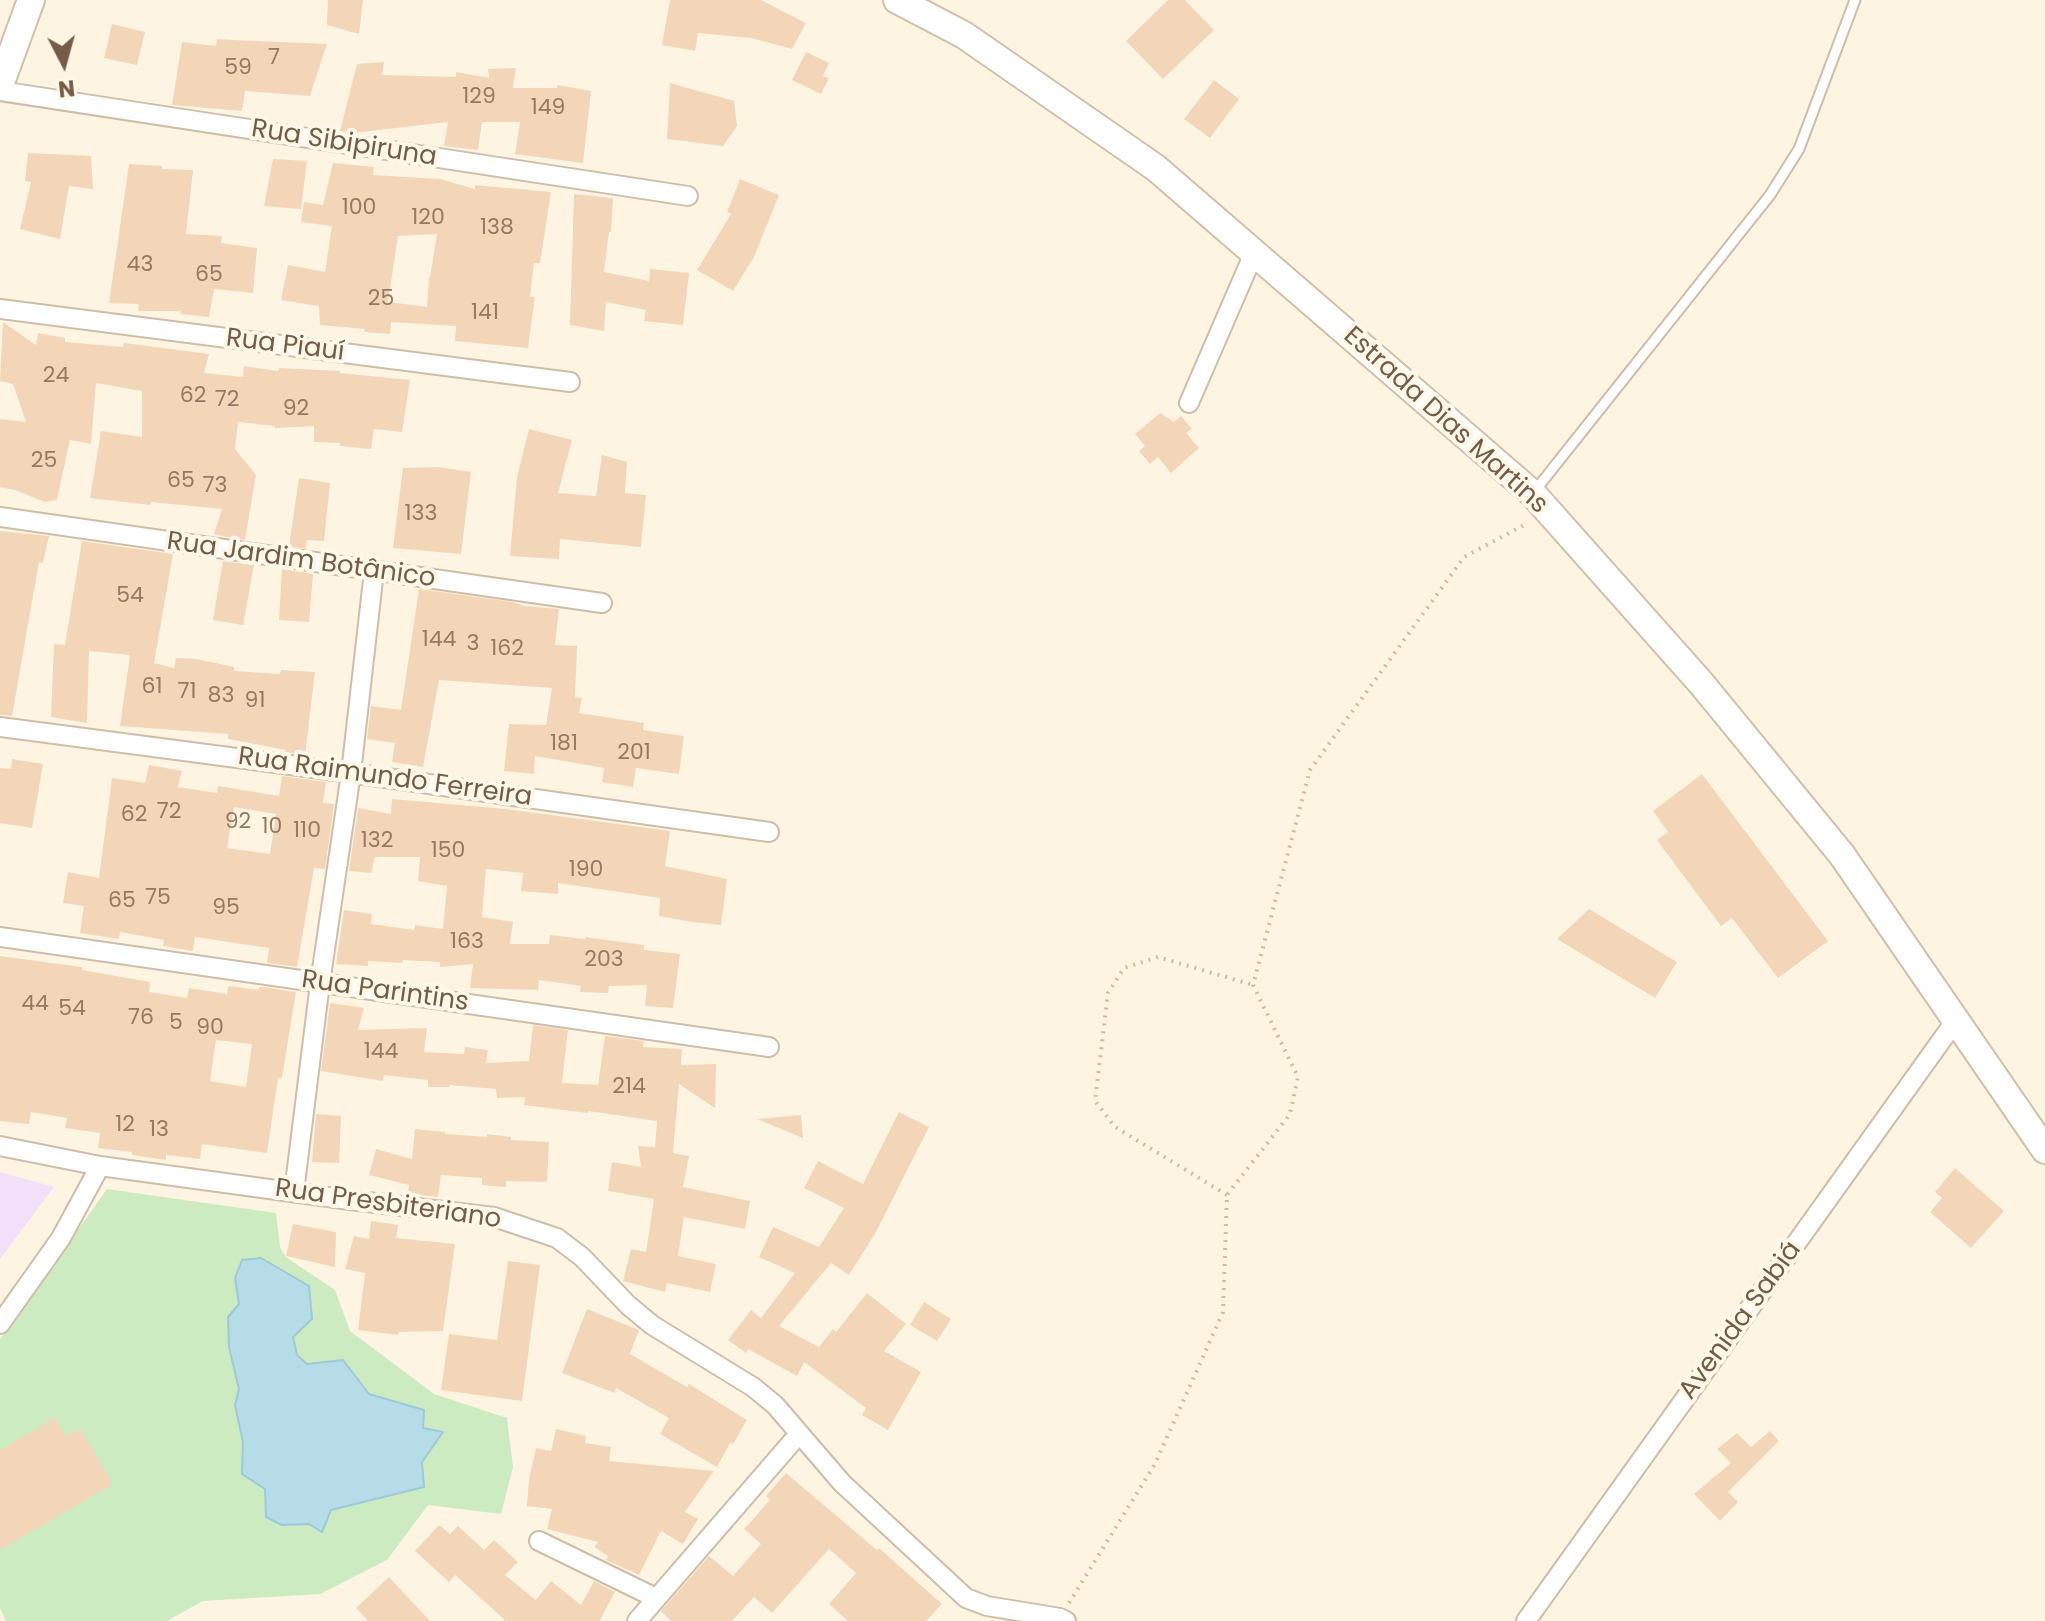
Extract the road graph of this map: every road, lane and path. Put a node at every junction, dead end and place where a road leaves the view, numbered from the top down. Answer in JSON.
{"nodes":[{"id":1,"x":31,"y":0,"type":"edge"},
{"id":2,"x":897,"y":0,"type":"edge"},
{"id":3,"x":1855,"y":0,"type":"edge"},
{"id":4,"x":0,"y":88,"type":"edge"},
{"id":5,"x":688,"y":196,"type":"dead end"},
{"id":6,"x":1254,"y":253,"type":"junction"},
{"id":7,"x":0,"y":309,"type":"edge"},
{"id":8,"x":570,"y":382,"type":"dead end"},
{"id":9,"x":1189,"y":403,"type":"dead end"},
{"id":10,"x":1540,"y":503,"type":"junction"},
{"id":11,"x":0,"y":517,"type":"edge"},
{"id":12,"x":374,"y":571,"type":"junction"},
{"id":13,"x":602,"y":603,"type":"dead end"},
{"id":14,"x":0,"y":727,"type":"edge"},
{"id":15,"x":351,"y":773,"type":"junction"},
{"id":16,"x":769,"y":832,"type":"dead end"},
{"id":17,"x":0,"y":937,"type":"edge"},
{"id":18,"x":320,"y":983,"type":"junction"},
{"id":19,"x":1253,"y":985,"type":"junction"},
{"id":20,"x":1956,"y":1020,"type":"junction"},
{"id":21,"x":769,"y":1047,"type":"dead end"},
{"id":22,"x":0,"y":1146,"type":"edge"},
{"id":23,"x":2045,"y":1150,"type":"edge"},
{"id":24,"x":100,"y":1166,"type":"junction"},
{"id":25,"x":294,"y":1192,"type":"junction"},
{"id":26,"x":1227,"y":1195,"type":"junction"},
{"id":27,"x":0,"y":1324,"type":"edge"},
{"id":28,"x":799,"y":1434,"type":"junction"},
{"id":29,"x":539,"y":1541,"type":"dead end"},
{"id":30,"x":656,"y":1598,"type":"junction"},
{"id":31,"x":1063,"y":1619,"type":"edge"},
{"id":32,"x":637,"y":1621,"type":"edge"},
{"id":33,"x":1526,"y":1621,"type":"edge"}],
"edges":[{"from":1,"to":4,"type":"street"},
{"from":2,"to":6,"type":"street","name":"Estrada Dias Martins"},
{"from":3,"to":10,"type":"lane"},
{"from":4,"to":5,"type":"street","name":"Rua Sibipiruna"},
{"from":6,"to":9,"type":"street"},
{"from":6,"to":10,"type":"street","name":"Estrada Dias Martins"},
{"from":7,"to":8,"type":"street","name":"Rua Piauí"},
{"from":10,"to":19,"type":"path"},
{"from":10,"to":20,"type":"street","name":"Estrada Dias Martins"},
{"from":11,"to":12,"type":"street","name":"Rua Jardim Botânico"},
{"from":12,"to":13,"type":"street","name":"Rua Jardim Botânico"},
{"from":12,"to":15,"type":"street"},
{"from":14,"to":15,"type":"street","name":"Rua Raimundo Ferreira"},
{"from":15,"to":16,"type":"street","name":"Rua Raimundo Ferreira"},
{"from":15,"to":18,"type":"street"},
{"from":17,"to":18,"type":"street","name":"Rua Parintins"},
{"from":18,"to":21,"type":"street","name":"Rua Parintins"},
{"from":18,"to":25,"type":"street"},
{"from":19,"to":26,"type":"path"},
{"from":19,"to":26,"type":"path"},
{"from":20,"to":23,"type":"street","name":"Estrada Dias Martins"},
{"from":20,"to":33,"type":"street","name":"Avenida Sabiá"},
{"from":22,"to":24,"type":"street","name":"Rua Presbiteriano"},
{"from":24,"to":25,"type":"street","name":"Rua Presbiteriano"},
{"from":24,"to":27,"type":"street"},
{"from":25,"to":28,"type":"street","name":"Rua Presbiteriano"},
{"from":26,"to":31,"type":"path"},
{"from":28,"to":30,"type":"street"},
{"from":28,"to":31,"type":"street","name":"Rua Presbiteriano"},
{"from":29,"to":30,"type":"street"},
{"from":30,"to":32,"type":"street"}]}
